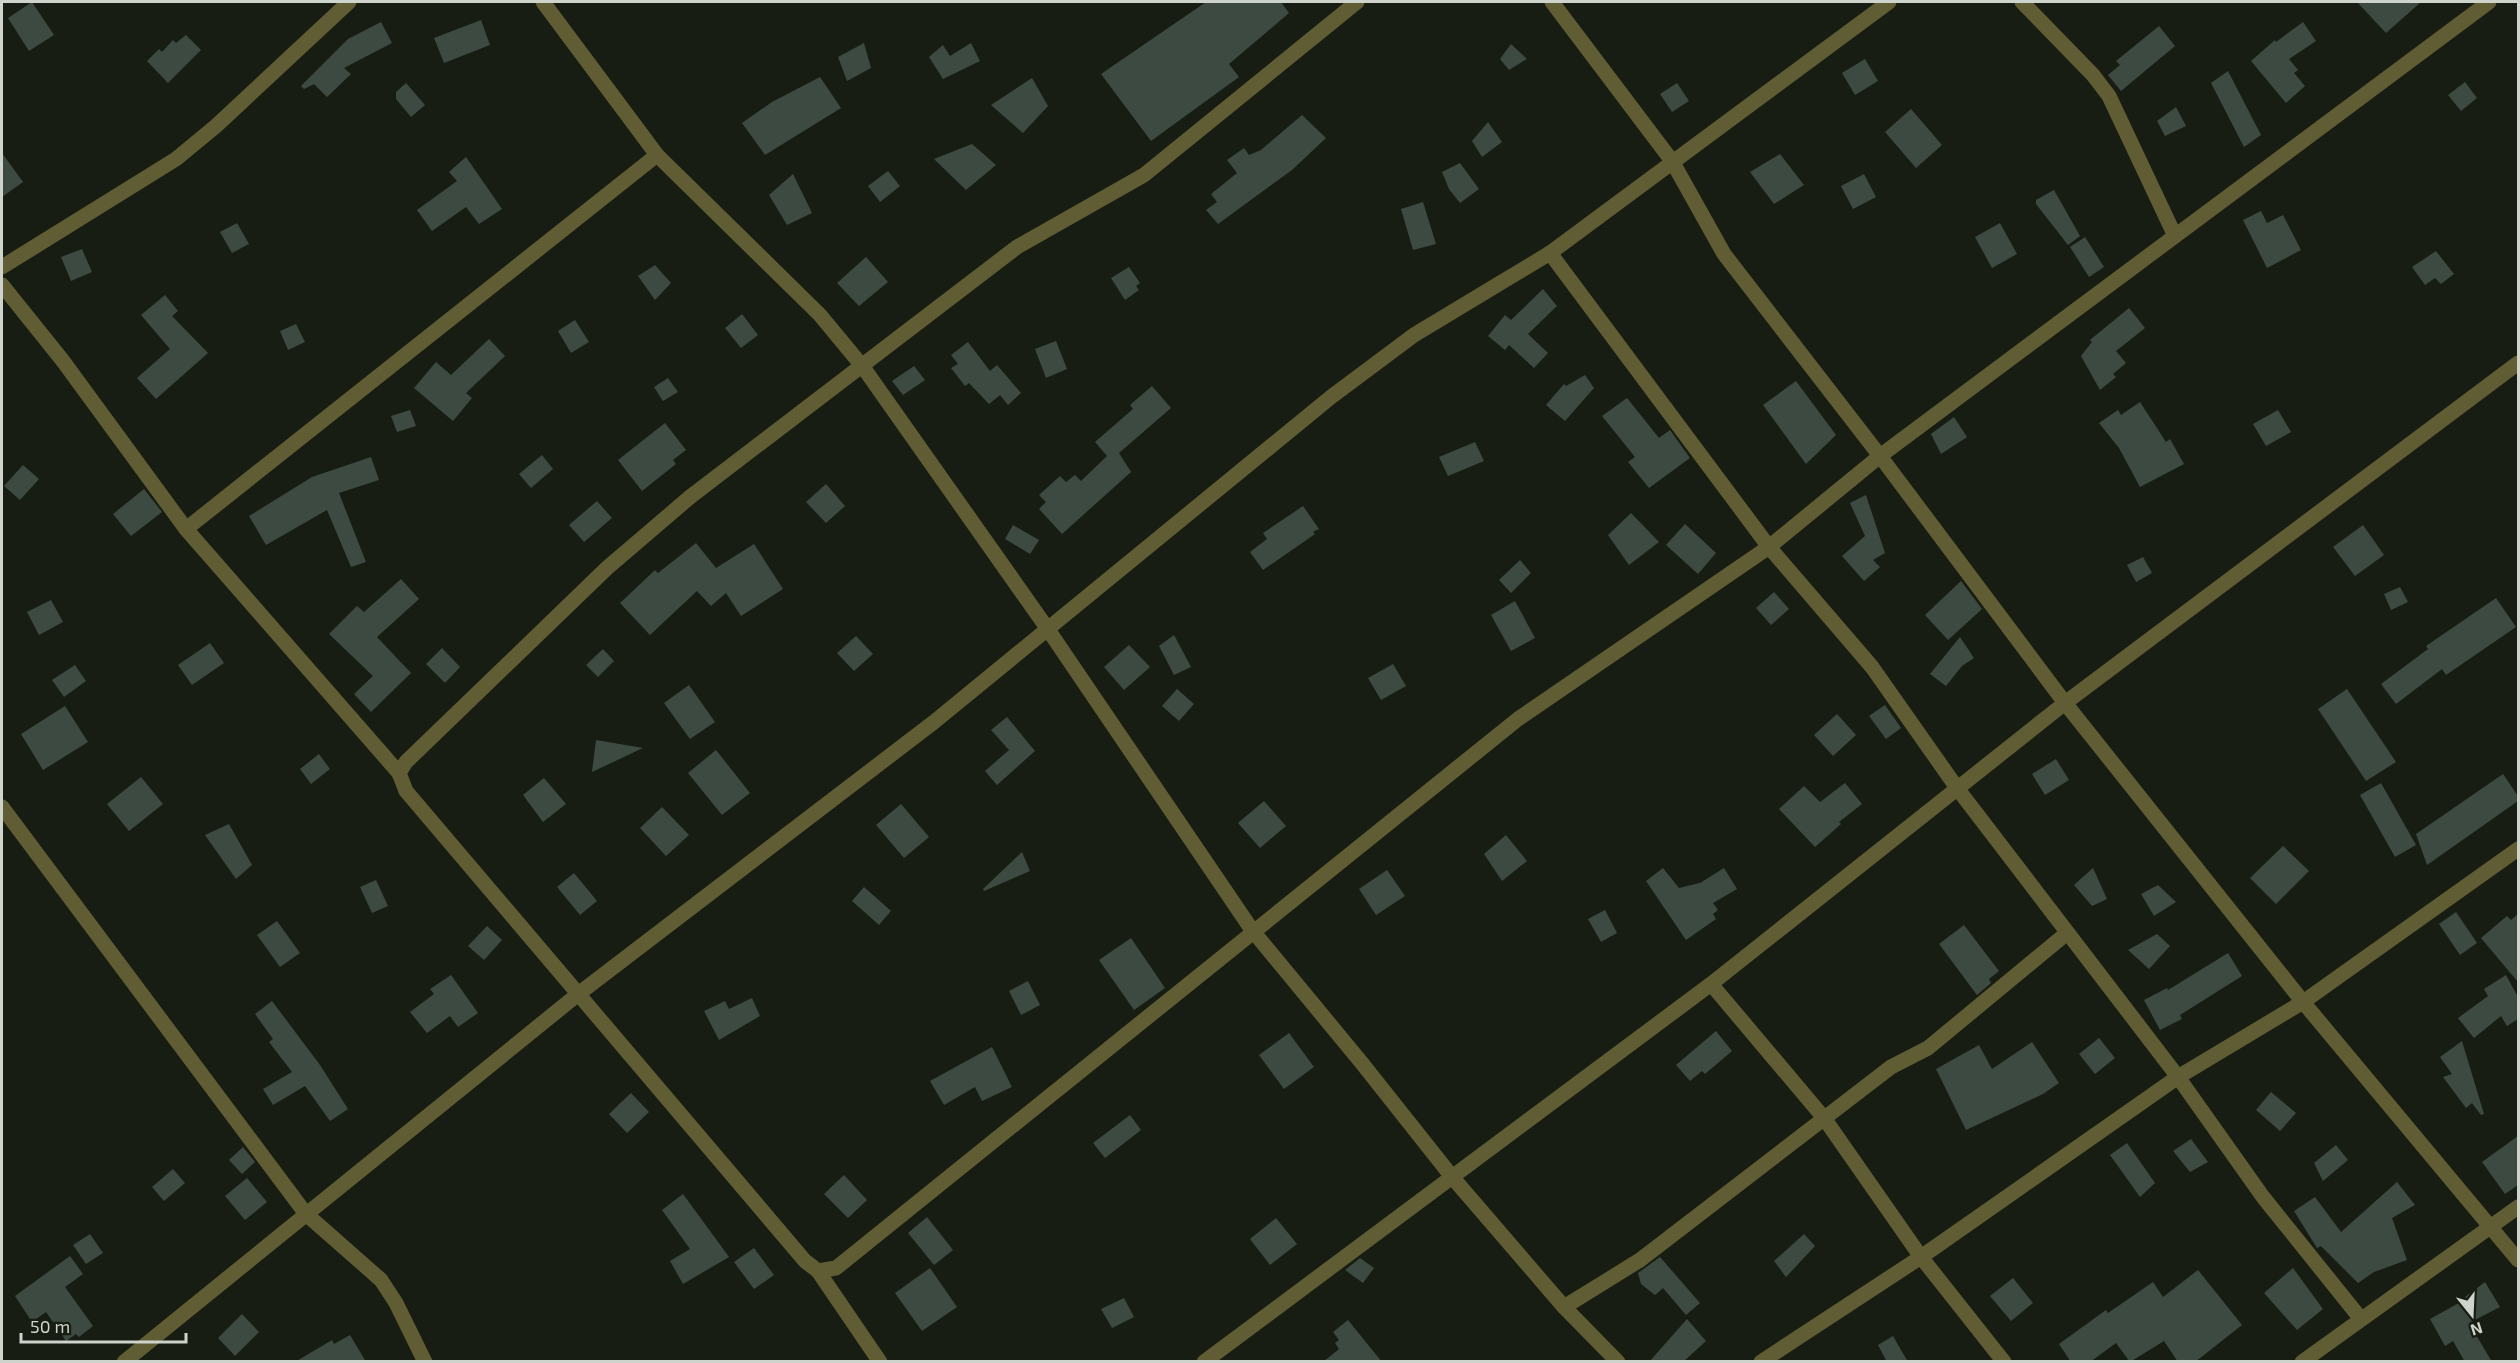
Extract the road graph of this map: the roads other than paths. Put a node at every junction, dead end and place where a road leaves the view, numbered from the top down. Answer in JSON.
{"nodes":[{"id":1,"x":349,"y":2,"type":"edge"},
{"id":2,"x":543,"y":2,"type":"edge"},
{"id":3,"x":1357,"y":2,"type":"edge"},
{"id":4,"x":1551,"y":2,"type":"edge"},
{"id":5,"x":1889,"y":2,"type":"edge"},
{"id":6,"x":2022,"y":2,"type":"edge"},
{"id":7,"x":2489,"y":2,"type":"edge"},
{"id":8,"x":657,"y":155,"type":"junction"},
{"id":9,"x":1672,"y":161,"type":"junction"},
{"id":10,"x":2175,"y":236,"type":"junction"},
{"id":11,"x":1550,"y":253,"type":"junction"},
{"id":12,"x":2,"y":267,"type":"edge"},
{"id":13,"x":2,"y":285,"type":"edge"},
{"id":14,"x":2518,"y":363,"type":"edge"},
{"id":15,"x":862,"y":367,"type":"junction"},
{"id":16,"x":1880,"y":456,"type":"junction"},
{"id":17,"x":186,"y":530,"type":"junction"},
{"id":18,"x":1769,"y":547,"type":"junction"},
{"id":19,"x":1047,"y":628,"type":"junction"},
{"id":20,"x":2065,"y":703,"type":"junction"},
{"id":21,"x":399,"y":773,"type":"junction"},
{"id":22,"x":1958,"y":788,"type":"junction"},
{"id":23,"x":2,"y":807,"type":"edge"},
{"id":24,"x":2518,"y":849,"type":"edge"},
{"id":25,"x":1252,"y":930,"type":"junction"},
{"id":26,"x":2067,"y":933,"type":"junction"},
{"id":27,"x":1711,"y":984,"type":"junction"},
{"id":28,"x":577,"y":995,"type":"junction"},
{"id":29,"x":2303,"y":1002,"type":"junction"},
{"id":30,"x":2178,"y":1077,"type":"junction"},
{"id":31,"x":1824,"y":1118,"type":"junction"},
{"id":32,"x":1453,"y":1178,"type":"junction"},
{"id":33,"x":2518,"y":1207,"type":"edge"},
{"id":34,"x":306,"y":1214,"type":"junction"},
{"id":35,"x":2493,"y":1226,"type":"junction"},
{"id":36,"x":1921,"y":1257,"type":"junction"},
{"id":37,"x":2518,"y":1260,"type":"edge"},
{"id":38,"x":818,"y":1271,"type":"junction"},
{"id":39,"x":1564,"y":1307,"type":"junction"},
{"id":40,"x":2361,"y":1319,"type":"junction"},
{"id":41,"x":124,"y":1362,"type":"edge"},
{"id":42,"x":425,"y":1362,"type":"edge"},
{"id":43,"x":880,"y":1362,"type":"edge"},
{"id":44,"x":1204,"y":1362,"type":"edge"},
{"id":45,"x":1618,"y":1362,"type":"edge"},
{"id":46,"x":1761,"y":1362,"type":"edge"},
{"id":47,"x":2004,"y":1362,"type":"edge"},
{"id":48,"x":2302,"y":1362,"type":"edge"}],
"edges":[{"from":1,"to":12,"type":"street"},
{"from":2,"to":8,"type":"street"},
{"from":3,"to":15,"type":"street"},
{"from":4,"to":9,"type":"street"},
{"from":5,"to":9,"type":"street"},
{"from":6,"to":10,"type":"street"},
{"from":7,"to":10,"type":"street"},
{"from":8,"to":15,"type":"street"},
{"from":8,"to":17,"type":"street"},
{"from":9,"to":11,"type":"street"},
{"from":9,"to":16,"type":"street"},
{"from":10,"to":16,"type":"street"},
{"from":11,"to":18,"type":"street"},
{"from":11,"to":19,"type":"street"},
{"from":13,"to":17,"type":"street"},
{"from":14,"to":20,"type":"street"},
{"from":15,"to":19,"type":"street"},
{"from":15,"to":21,"type":"street"},
{"from":16,"to":18,"type":"street"},
{"from":16,"to":20,"type":"street"},
{"from":17,"to":21,"type":"street"},
{"from":18,"to":22,"type":"street"},
{"from":18,"to":25,"type":"street"},
{"from":19,"to":25,"type":"street"},
{"from":19,"to":28,"type":"street"},
{"from":20,"to":22,"type":"street"},
{"from":20,"to":29,"type":"street"},
{"from":21,"to":28,"type":"street"},
{"from":22,"to":26,"type":"street"},
{"from":22,"to":27,"type":"street"},
{"from":23,"to":34,"type":"street"},
{"from":24,"to":29,"type":"street"},
{"from":25,"to":32,"type":"street"},
{"from":25,"to":38,"type":"street"},
{"from":26,"to":30,"type":"street"},
{"from":26,"to":31,"type":"street"},
{"from":27,"to":31,"type":"street"},
{"from":27,"to":32,"type":"street"},
{"from":28,"to":34,"type":"street"},
{"from":28,"to":38,"type":"street"},
{"from":29,"to":30,"type":"street"},
{"from":29,"to":35,"type":"street"},
{"from":30,"to":36,"type":"street"},
{"from":30,"to":40,"type":"street"},
{"from":31,"to":36,"type":"street"},
{"from":31,"to":39,"type":"street"},
{"from":32,"to":39,"type":"street"},
{"from":32,"to":44,"type":"street"},
{"from":33,"to":35,"type":"street"},
{"from":34,"to":41,"type":"street"},
{"from":34,"to":42,"type":"street"},
{"from":35,"to":37,"type":"street"},
{"from":35,"to":40,"type":"street"},
{"from":36,"to":46,"type":"street"},
{"from":36,"to":47,"type":"street"},
{"from":38,"to":43,"type":"street"},
{"from":39,"to":45,"type":"street"},
{"from":40,"to":48,"type":"street"}]}
